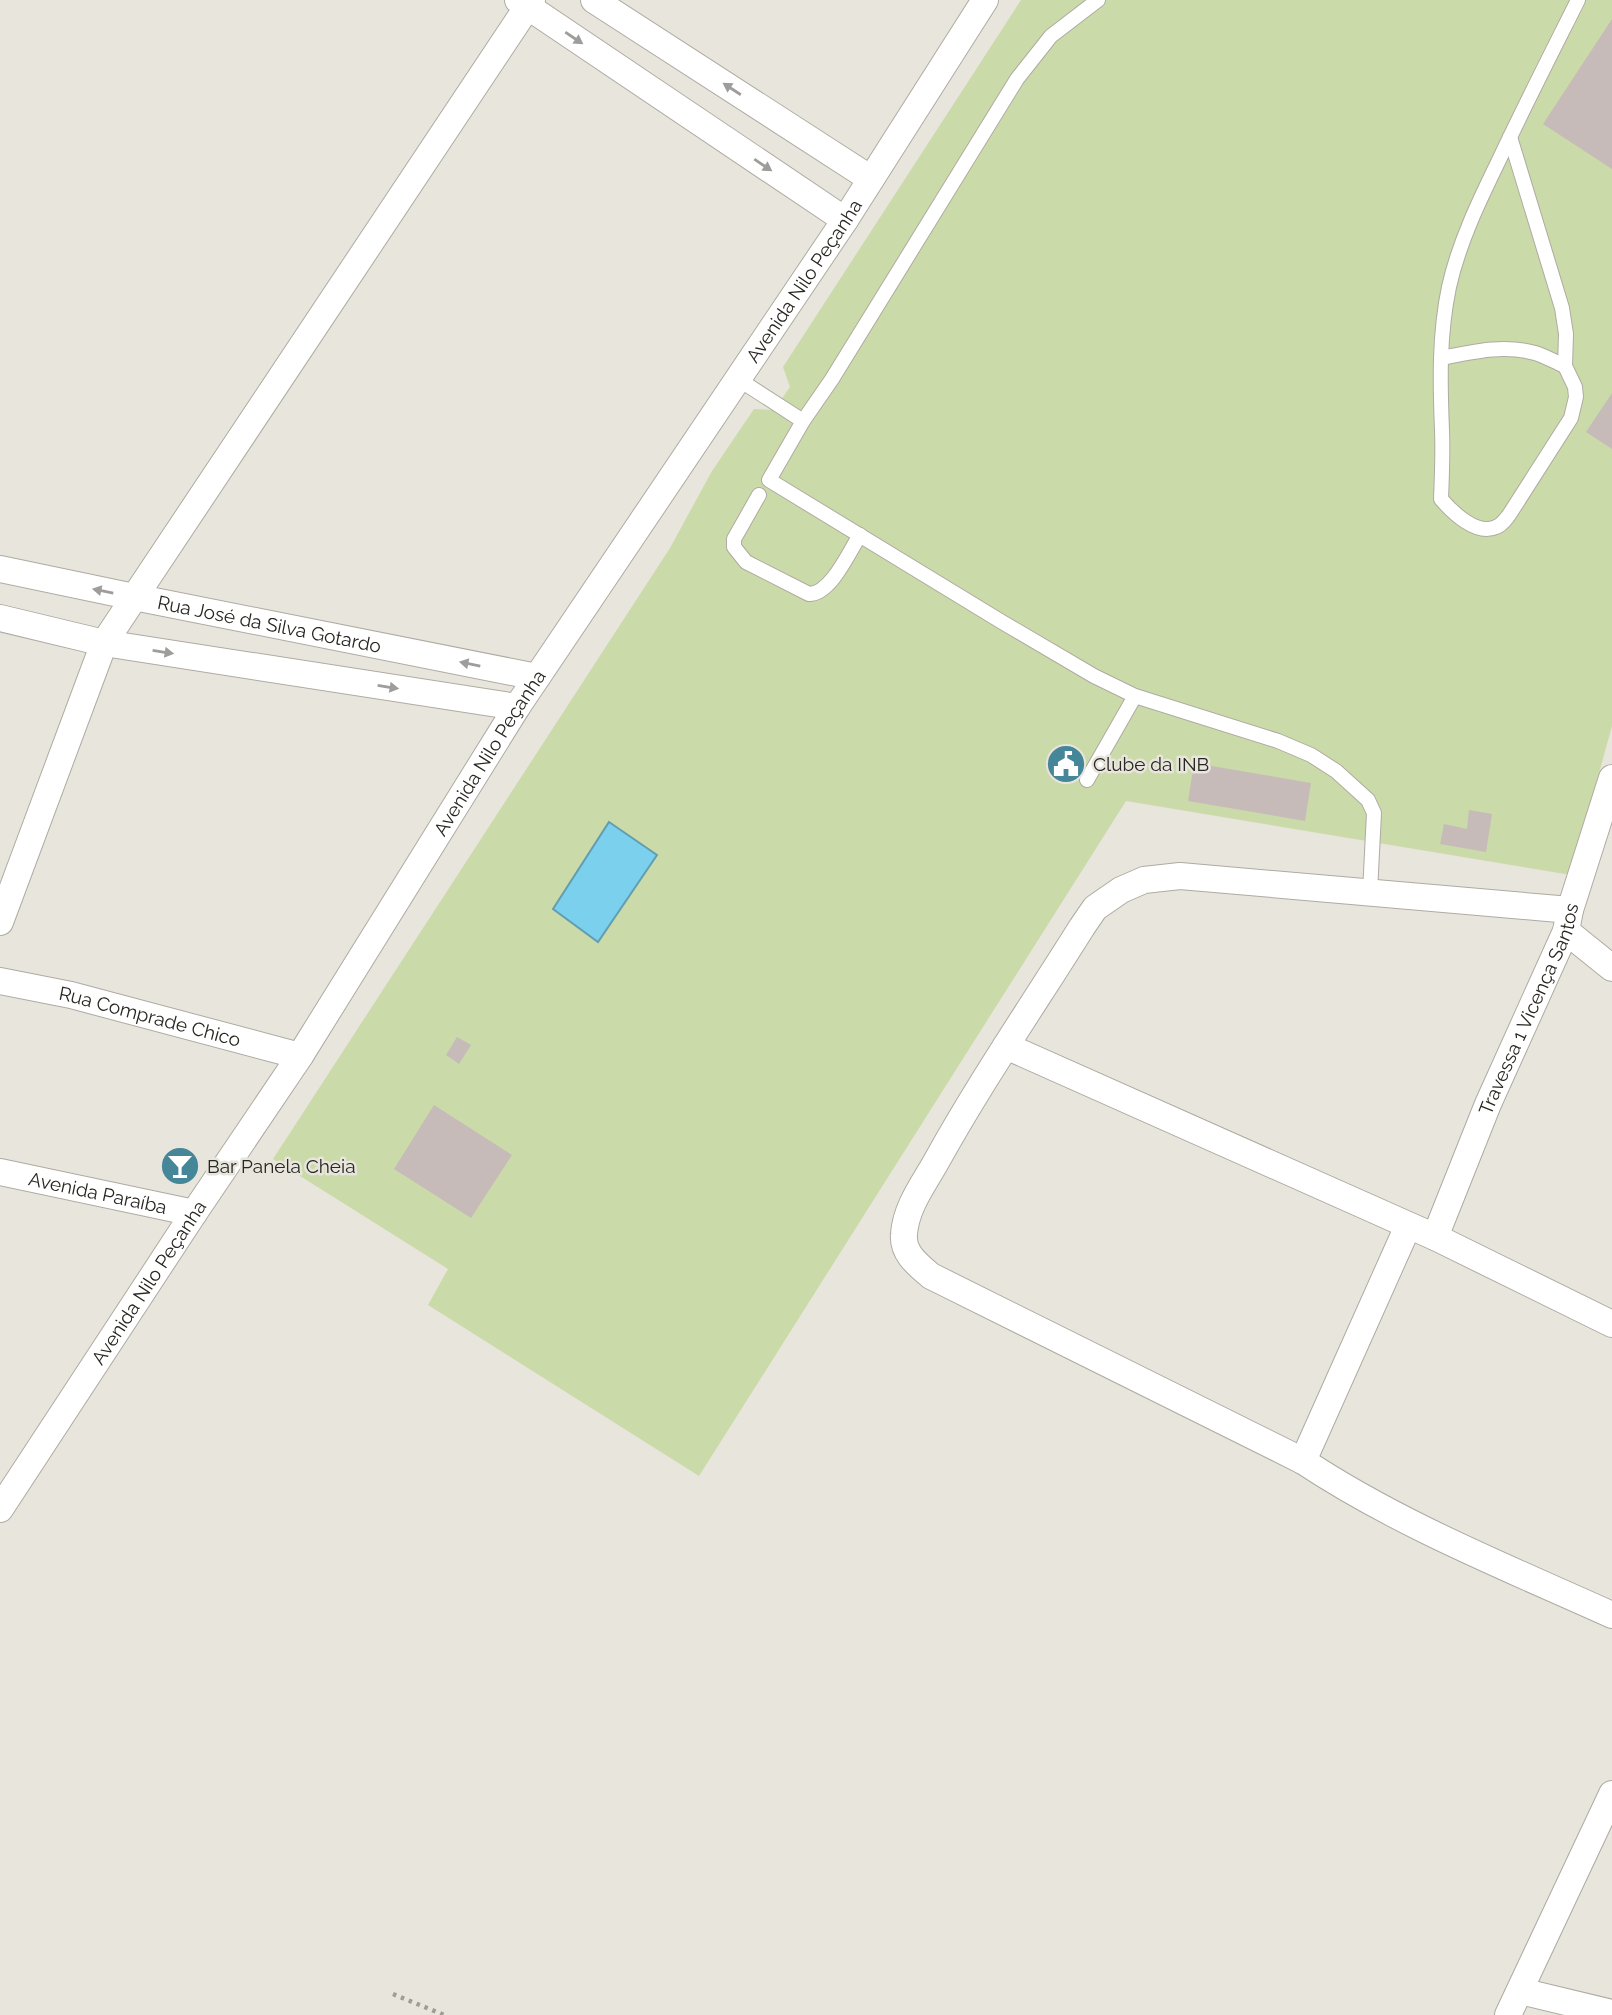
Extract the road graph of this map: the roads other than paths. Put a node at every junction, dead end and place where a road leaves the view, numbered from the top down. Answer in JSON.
{"nodes":[{"id":1,"x":594,"y":0,"type":"edge"},
{"id":2,"x":985,"y":0,"type":"edge"},
{"id":3,"x":1098,"y":0,"type":"edge"},
{"id":4,"x":1578,"y":0,"type":"edge"},
{"id":5,"x":526,"y":2,"type":"edge"},
{"id":6,"x":1510,"y":137,"type":"junction"},
{"id":7,"x":871,"y":179,"type":"junction"},
{"id":8,"x":845,"y":220,"type":"junction"},
{"id":9,"x":1441,"y":358,"type":"junction"},
{"id":10,"x":1565,"y":366,"type":"junction"},
{"id":11,"x":738,"y":379,"type":"junction"},
{"id":12,"x":803,"y":421,"type":"junction"},
{"id":13,"x":759,"y":495,"type":"dead end"},
{"id":14,"x":860,"y":535,"type":"junction"},
{"id":15,"x":0,"y":569,"type":"edge"},
{"id":16,"x":134,"y":597,"type":"junction"},
{"id":17,"x":0,"y":618,"type":"edge"},
{"id":18,"x":104,"y":643,"type":"junction"},
{"id":19,"x":537,"y":677,"type":"junction"},
{"id":20,"x":1135,"y":696,"type":"junction"},
{"id":21,"x":517,"y":707,"type":"junction"},
{"id":22,"x":1612,"y":778,"type":"edge"},
{"id":23,"x":1087,"y":780,"type":"dead end"},
{"id":24,"x":1370,"y":892,"type":"junction"},
{"id":25,"x":1568,"y":920,"type":"junction"},
{"id":26,"x":0,"y":922,"type":"edge"},
{"id":27,"x":1612,"y":968,"type":"edge"},
{"id":28,"x":0,"y":981,"type":"edge"},
{"id":29,"x":1006,"y":1046,"type":"junction"},
{"id":30,"x":300,"y":1056,"type":"junction"},
{"id":31,"x":0,"y":1172,"type":"edge"},
{"id":32,"x":194,"y":1213,"type":"junction"},
{"id":33,"x":1408,"y":1226,"type":"junction"},
{"id":34,"x":1435,"y":1237,"type":"junction"},
{"id":35,"x":1612,"y":1324,"type":"edge"},
{"id":36,"x":1303,"y":1461,"type":"junction"},
{"id":37,"x":0,"y":1509,"type":"edge"},
{"id":38,"x":1612,"y":1615,"type":"edge"},
{"id":39,"x":1612,"y":1794,"type":"edge"},
{"id":40,"x":1520,"y":1991,"type":"junction"},
{"id":41,"x":1612,"y":2013,"type":"edge"},
{"id":42,"x":1508,"y":2015,"type":"edge"}],
"edges":[{"from":7,"to":1,"type":"street","one_way":true},
{"from":2,"to":7,"type":"street","name":"Avenida Nilo Peçanha"},
{"from":3,"to":12,"type":"lane"},
{"from":4,"to":6,"type":"lane"},
{"from":5,"to":8,"type":"street","one_way":true},
{"from":5,"to":16,"type":"street"},
{"from":6,"to":9,"type":"lane"},
{"from":6,"to":10,"type":"lane"},
{"from":7,"to":8,"type":"street","name":"Avenida Nilo Peçanha"},
{"from":8,"to":11,"type":"street","name":"Avenida Nilo Peçanha"},
{"from":9,"to":10,"type":"lane"},
{"from":9,"to":10,"type":"lane"},
{"from":11,"to":12,"type":"lane"},
{"from":11,"to":19,"type":"street","name":"Avenida Nilo Peçanha"},
{"from":12,"to":14,"type":"lane"},
{"from":13,"to":14,"type":"lane"},
{"from":14,"to":20,"type":"lane"},
{"from":16,"to":15,"type":"street","name":"Rua José da Silva Gotardo","one_way":true},
{"from":16,"to":18,"type":"street"},
{"from":19,"to":16,"type":"street","name":"Rua José da Silva Gotardo","one_way":true},
{"from":17,"to":18,"type":"street","name":"Rua José da Silva Gotardo"},
{"from":18,"to":21,"type":"street","name":"Rua José da Silva Gotardo","one_way":true},
{"from":18,"to":26,"type":"street"},
{"from":19,"to":21,"type":"street","name":"Avenida Nilo Peçanha"},
{"from":20,"to":23,"type":"lane"},
{"from":20,"to":24,"type":"lane"},
{"from":21,"to":30,"type":"street","name":"Avenida Nilo Peçanha"},
{"from":22,"to":25,"type":"street","name":"Travessa 1 Vicença Santos"},
{"from":24,"to":25,"type":"street"},
{"from":24,"to":29,"type":"street"},
{"from":25,"to":27,"type":"street"},
{"from":25,"to":34,"type":"street","name":"Travessa 1 Vicença Santos"},
{"from":28,"to":30,"type":"street","name":"Rua Comprade Chico"},
{"from":29,"to":33,"type":"street"},
{"from":29,"to":36,"type":"street"},
{"from":30,"to":32,"type":"street","name":"Avenida Nilo Peçanha"},
{"from":31,"to":32,"type":"street","name":"Avenida Paraíba"},
{"from":32,"to":37,"type":"street","name":"Avenida Nilo Peçanha"},
{"from":33,"to":34,"type":"street"},
{"from":33,"to":36,"type":"street"},
{"from":34,"to":35,"type":"street"},
{"from":36,"to":38,"type":"street"},
{"from":39,"to":40,"type":"street"},
{"from":40,"to":41,"type":"street"},
{"from":40,"to":42,"type":"street"}]}
